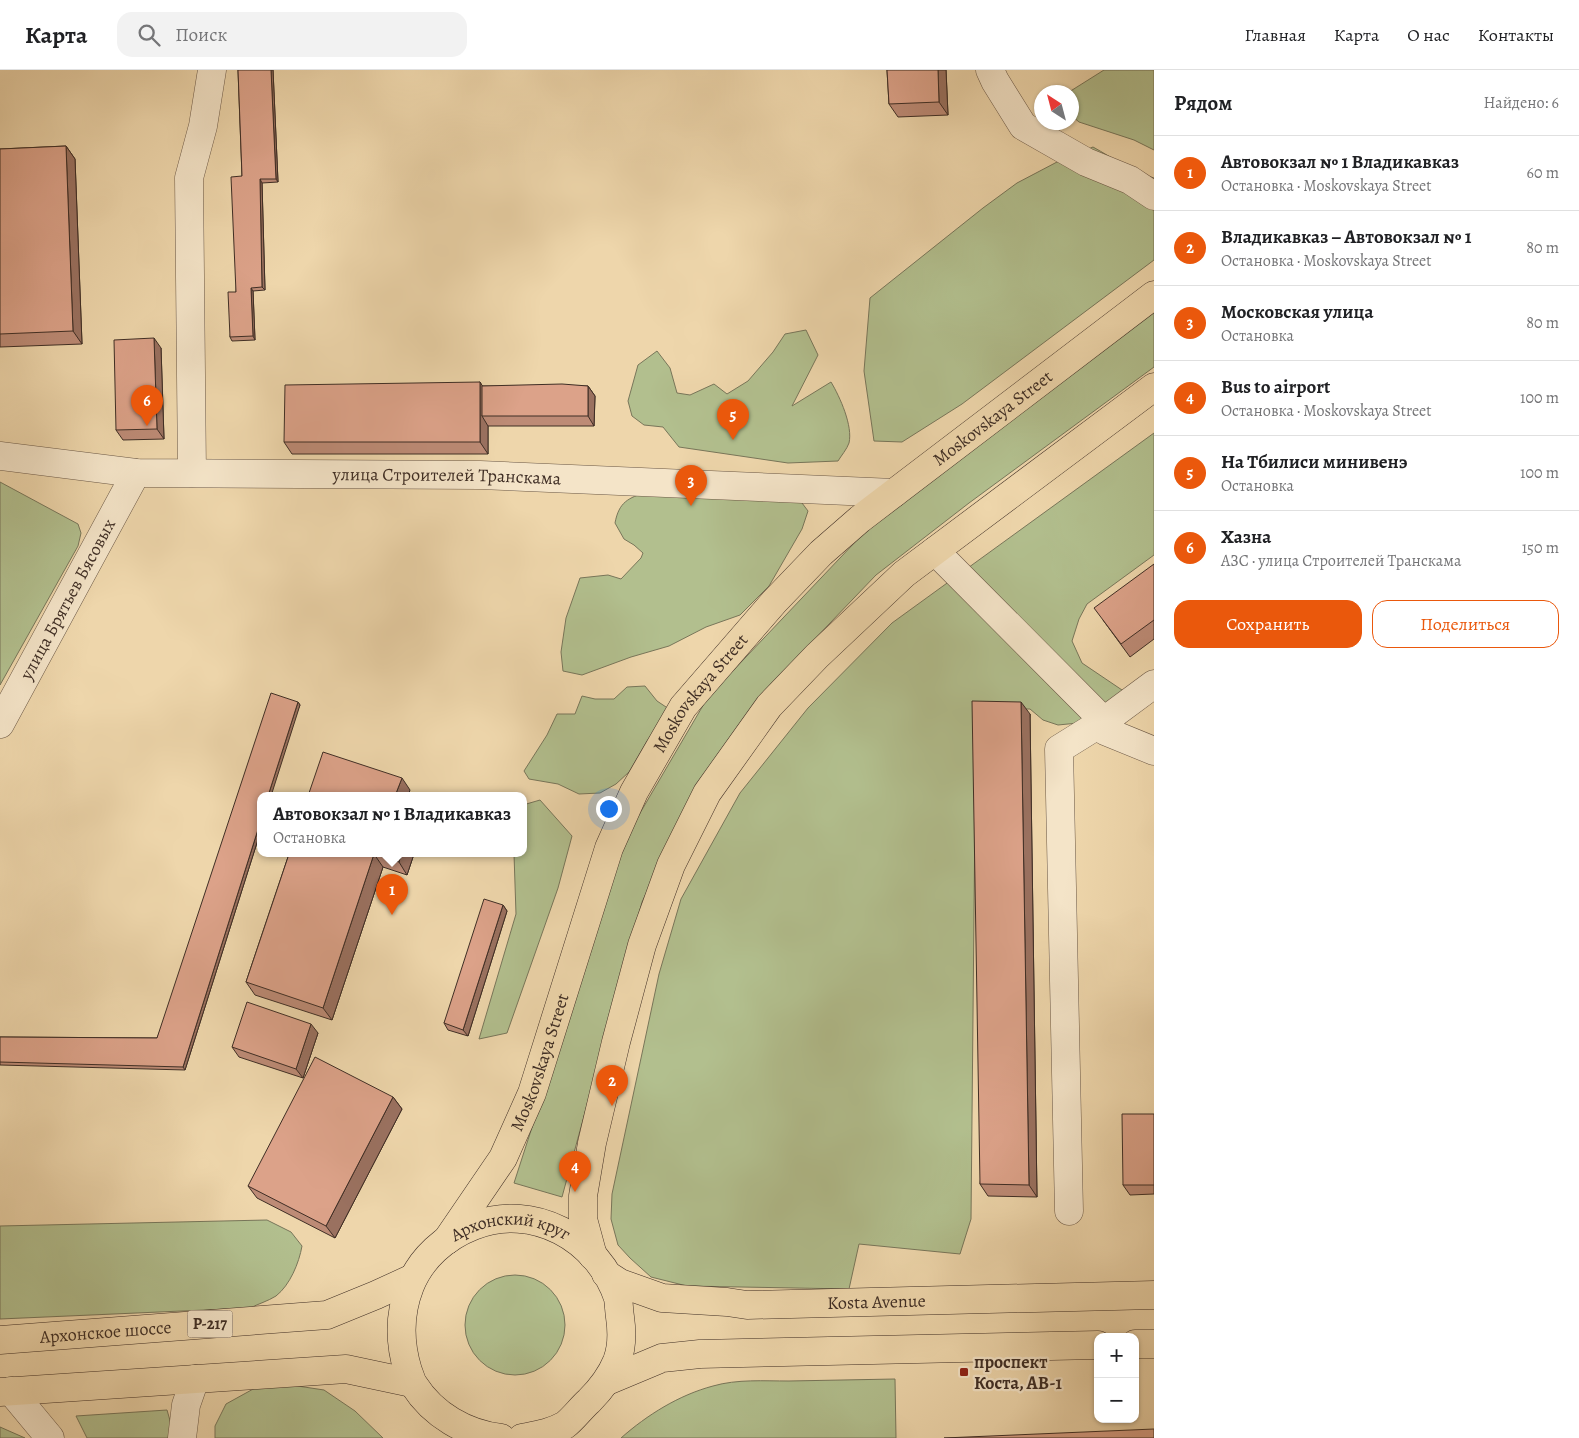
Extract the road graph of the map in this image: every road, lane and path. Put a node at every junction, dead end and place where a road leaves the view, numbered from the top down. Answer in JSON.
{"nodes":[{"id":1,"x":212,"y":70,"type":"edge"},
{"id":2,"x":990,"y":70,"type":"edge"},
{"id":3,"x":1154,"y":196,"type":"edge"},
{"id":4,"x":1154,"y":295,"type":"edge"},
{"id":5,"x":1154,"y":387,"type":"edge"},
{"id":6,"x":0,"y":456,"type":"edge"},
{"id":7,"x":136,"y":473,"type":"junction"},
{"id":8,"x":192,"y":474,"type":"junction"},
{"id":9,"x":894,"y":493,"type":"junction"},
{"id":10,"x":935,"y":551,"type":"junction"},
{"id":11,"x":1154,"y":684,"type":"edge"},
{"id":12,"x":1104,"y":721,"type":"junction"},
{"id":13,"x":0,"y":724,"type":"edge"},
{"id":14,"x":1154,"y":751,"type":"edge"},
{"id":15,"x":1069,"y":1211,"type":"dead end"},
{"id":16,"x":447,"y":1240,"type":"junction"},
{"id":17,"x":600,"y":1265,"type":"junction"},
{"id":18,"x":413,"y":1278,"type":"junction"},
{"id":19,"x":1154,"y":1295,"type":"edge"},
{"id":20,"x":0,"y":1340,"type":"edge"},
{"id":21,"x":1139,"y":1344,"type":"edge"},
{"id":22,"x":1154,"y":1344,"type":"edge"},
{"id":23,"x":1094,"y":1345,"type":"edge"},
{"id":24,"x":195,"y":1379,"type":"junction"},
{"id":25,"x":607,"y":1381,"type":"junction"},
{"id":26,"x":412,"y":1384,"type":"junction"},
{"id":27,"x":5,"y":1391,"type":"edge"},
{"id":28,"x":450,"y":1428,"type":"edge"},
{"id":29,"x":564,"y":1431,"type":"edge"},
{"id":30,"x":50,"y":1438,"type":"edge"},
{"id":31,"x":182,"y":1438,"type":"edge"},
{"id":32,"x":501,"y":1438,"type":"edge"},
{"id":33,"x":522,"y":1438,"type":"edge"}],
"edges":[{"from":1,"to":8,"type":"street"},
{"from":2,"to":3,"type":"street"},
{"from":4,"to":9,"type":"main road","name":"Moskovskaya Street"},
{"from":5,"to":10,"type":"main road"},
{"from":6,"to":7,"type":"street","name":"улица Строителей Транскама"},
{"from":7,"to":8,"type":"street","name":"улица Строителей Транскама"},
{"from":7,"to":13,"type":"street","name":"улица Брятьев Бясовых"},
{"from":8,"to":9,"type":"street","name":"улица Строителей Транскама"},
{"from":9,"to":16,"type":"main road","name":"Moskovskaya Street"},
{"from":10,"to":12,"type":"street"},
{"from":10,"to":17,"type":"main road"},
{"from":11,"to":12,"type":"street"},
{"from":12,"to":14,"type":"street"},
{"from":12,"to":15,"type":"street"},
{"from":16,"to":17,"type":"main road","name":"Архонский круг"},
{"from":16,"to":18,"type":"main road","name":"Архонский круг"},
{"from":17,"to":19,"type":"main road","name":"Kosta Avenue"},
{"from":17,"to":25,"type":"main road","name":"Архонский круг"},
{"from":18,"to":20,"type":"main road","name":"Архонское шоссе","number":"Р-217"},
{"from":18,"to":26,"type":"main road","name":"Архонский круг"},
{"from":21,"to":22,"type":"main road"},
{"from":23,"to":25,"type":"main road"},
{"from":24,"to":26,"type":"main road"},
{"from":24,"to":27,"type":"main road"},
{"from":24,"to":31,"type":"street"},
{"from":25,"to":29,"type":"main road","name":"Архонский круг"},
{"from":26,"to":28,"type":"main road","name":"Архонский круг"},
{"from":27,"to":30,"type":"street"},
{"from":28,"to":32,"type":"main road","name":"Архонский круг"},
{"from":29,"to":33,"type":"main road","name":"Архонский круг"}]}
